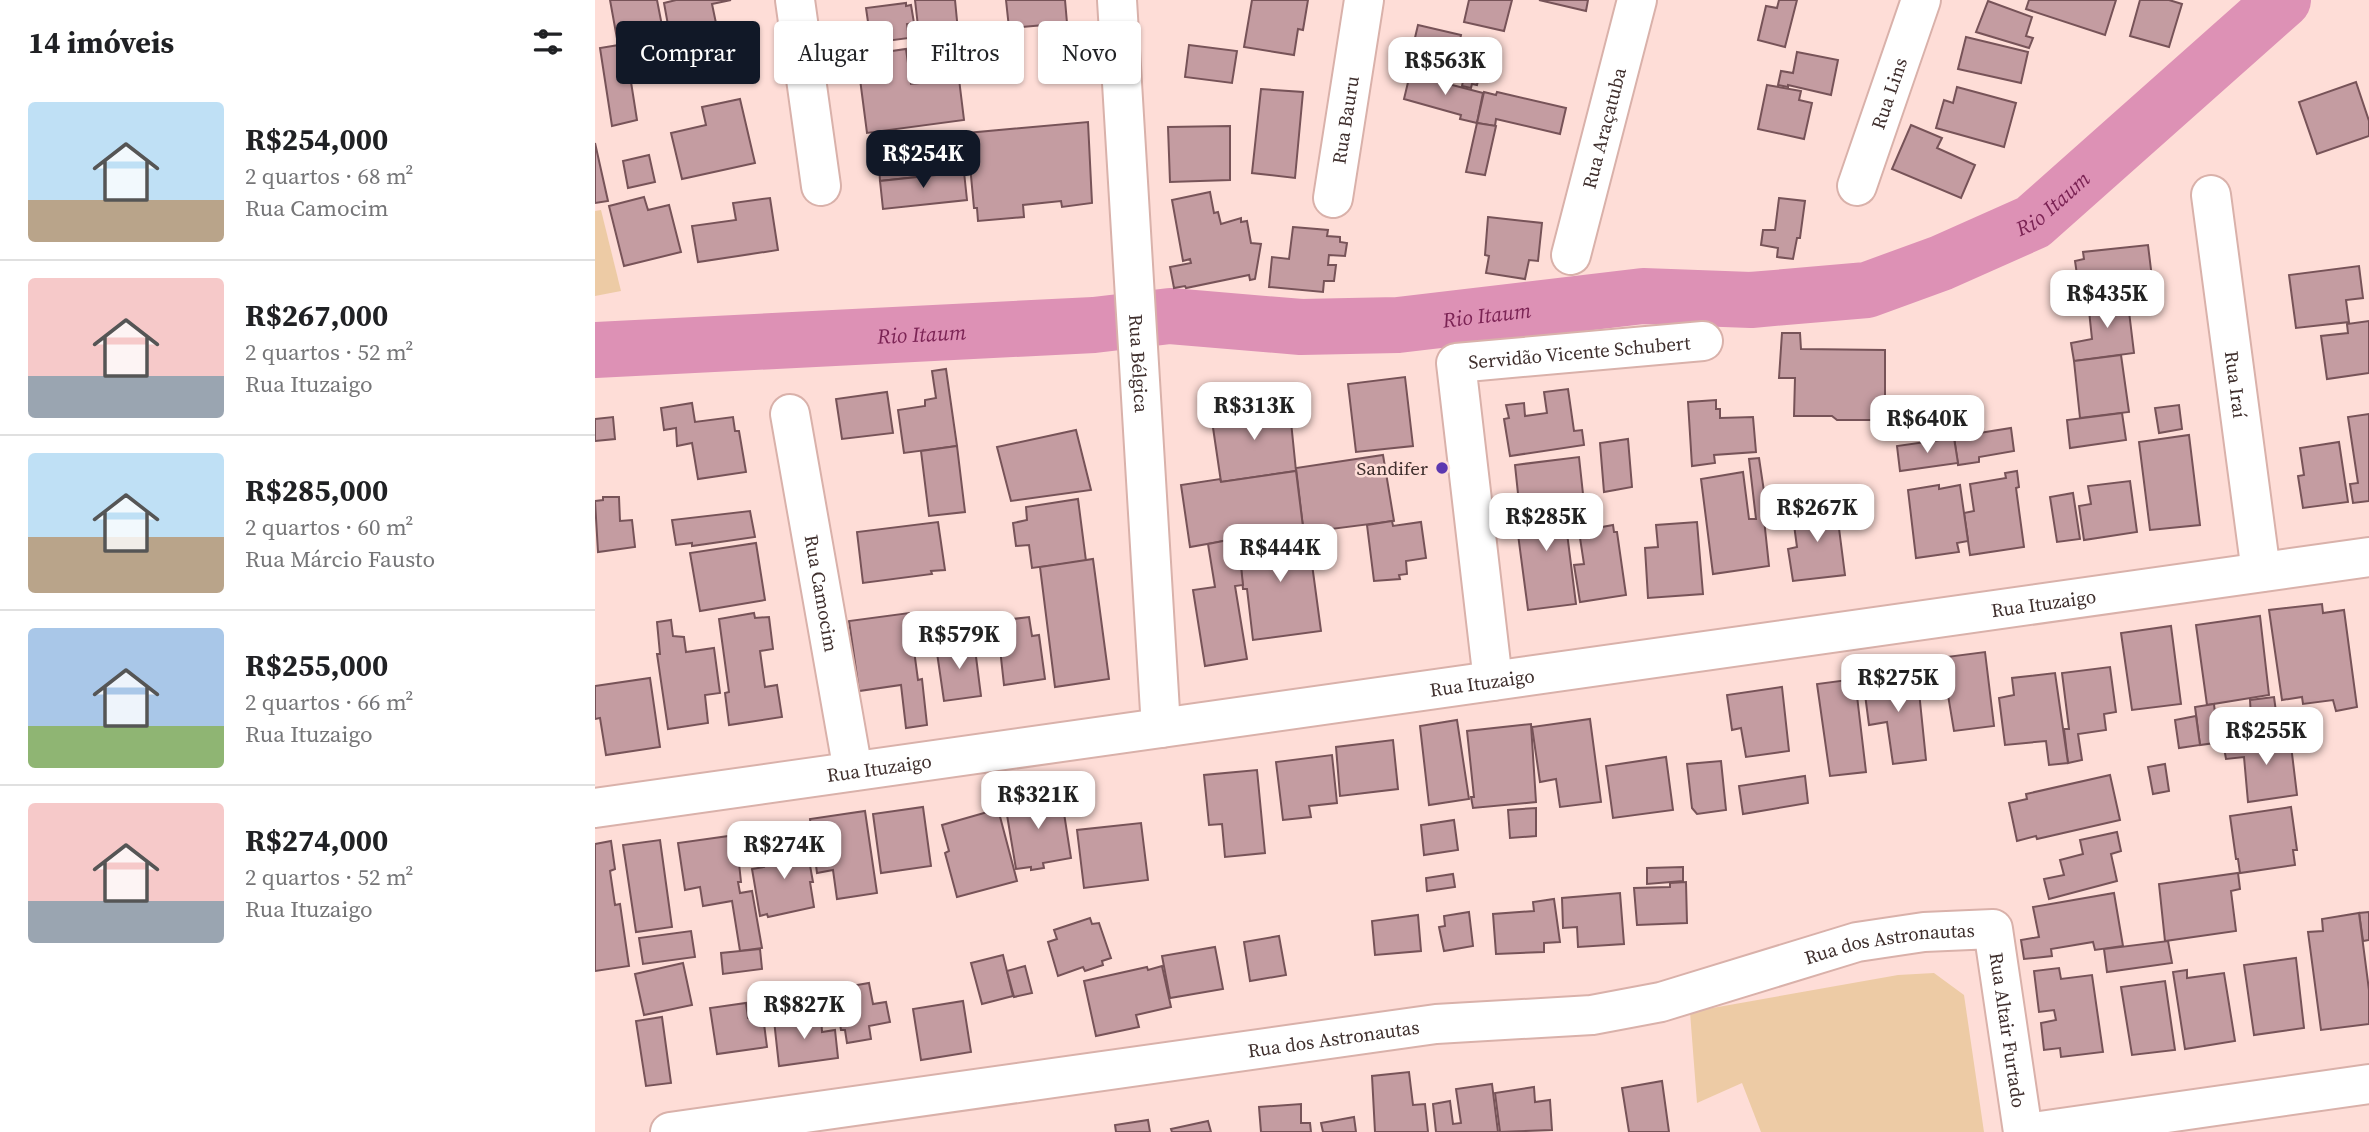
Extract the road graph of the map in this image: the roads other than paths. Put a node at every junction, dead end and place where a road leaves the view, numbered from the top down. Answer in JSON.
{"nodes":[{"id":1,"x":795,"y":0,"type":"edge"},
{"id":2,"x":1117,"y":0,"type":"edge"},
{"id":3,"x":1364,"y":0,"type":"edge"},
{"id":4,"x":1637,"y":0,"type":"edge"},
{"id":5,"x":1921,"y":0,"type":"edge"},
{"id":6,"x":821,"y":186,"type":"dead end"},
{"id":7,"x":1857,"y":186,"type":"dead end"},
{"id":8,"x":2211,"y":195,"type":"dead end"},
{"id":9,"x":1332,"y":198,"type":"dead end"},
{"id":10,"x":1571,"y":255,"type":"dead end"},
{"id":11,"x":1703,"y":341,"type":"dead end"},
{"id":12,"x":790,"y":414,"type":"dead end"},
{"id":13,"x":2369,"y":558,"type":"edge"},
{"id":14,"x":2262,"y":572,"type":"junction"},
{"id":15,"x":1493,"y":681,"type":"junction"},
{"id":16,"x":1161,"y":728,"type":"junction"},
{"id":17,"x":853,"y":771,"type":"junction"},
{"id":18,"x":595,"y":808,"type":"edge"},
{"id":19,"x":1993,"y":929,"type":"joint"},
{"id":20,"x":2369,"y":1084,"type":"edge"},
{"id":21,"x":670,"y":1132,"type":"edge"},
{"id":22,"x":2024,"y":1132,"type":"edge"},
{"id":23,"x":2034,"y":1132,"type":"edge"}],
"edges":[{"from":1,"to":6,"type":"street"},
{"from":2,"to":16,"type":"street","name":"Rua Bélgica"},
{"from":3,"to":9,"type":"street","name":"Rua Bauru"},
{"from":4,"to":10,"type":"street","name":"Rua Araçatuba"},
{"from":5,"to":7,"type":"street","name":"Rua Lins"},
{"from":8,"to":14,"type":"street","name":"Rua Iraí"},
{"from":11,"to":15,"type":"street","name":"Servidão Vicente Schubert"},
{"from":12,"to":17,"type":"street","name":"Rua Camocim"},
{"from":13,"to":14,"type":"street","name":"Rua Ituzaigo"},
{"from":14,"to":15,"type":"street","name":"Rua Ituzaigo"},
{"from":15,"to":16,"type":"street","name":"Rua Ituzaigo"},
{"from":16,"to":17,"type":"street","name":"Rua Ituzaigo"},
{"from":17,"to":18,"type":"street","name":"Rua Ituzaigo"},
{"from":19,"to":21,"type":"street","name":"Rua dos Astronautas"},
{"from":19,"to":22,"type":"street","name":"Rua Altair Furtado"},
{"from":20,"to":23,"type":"street"}]}
